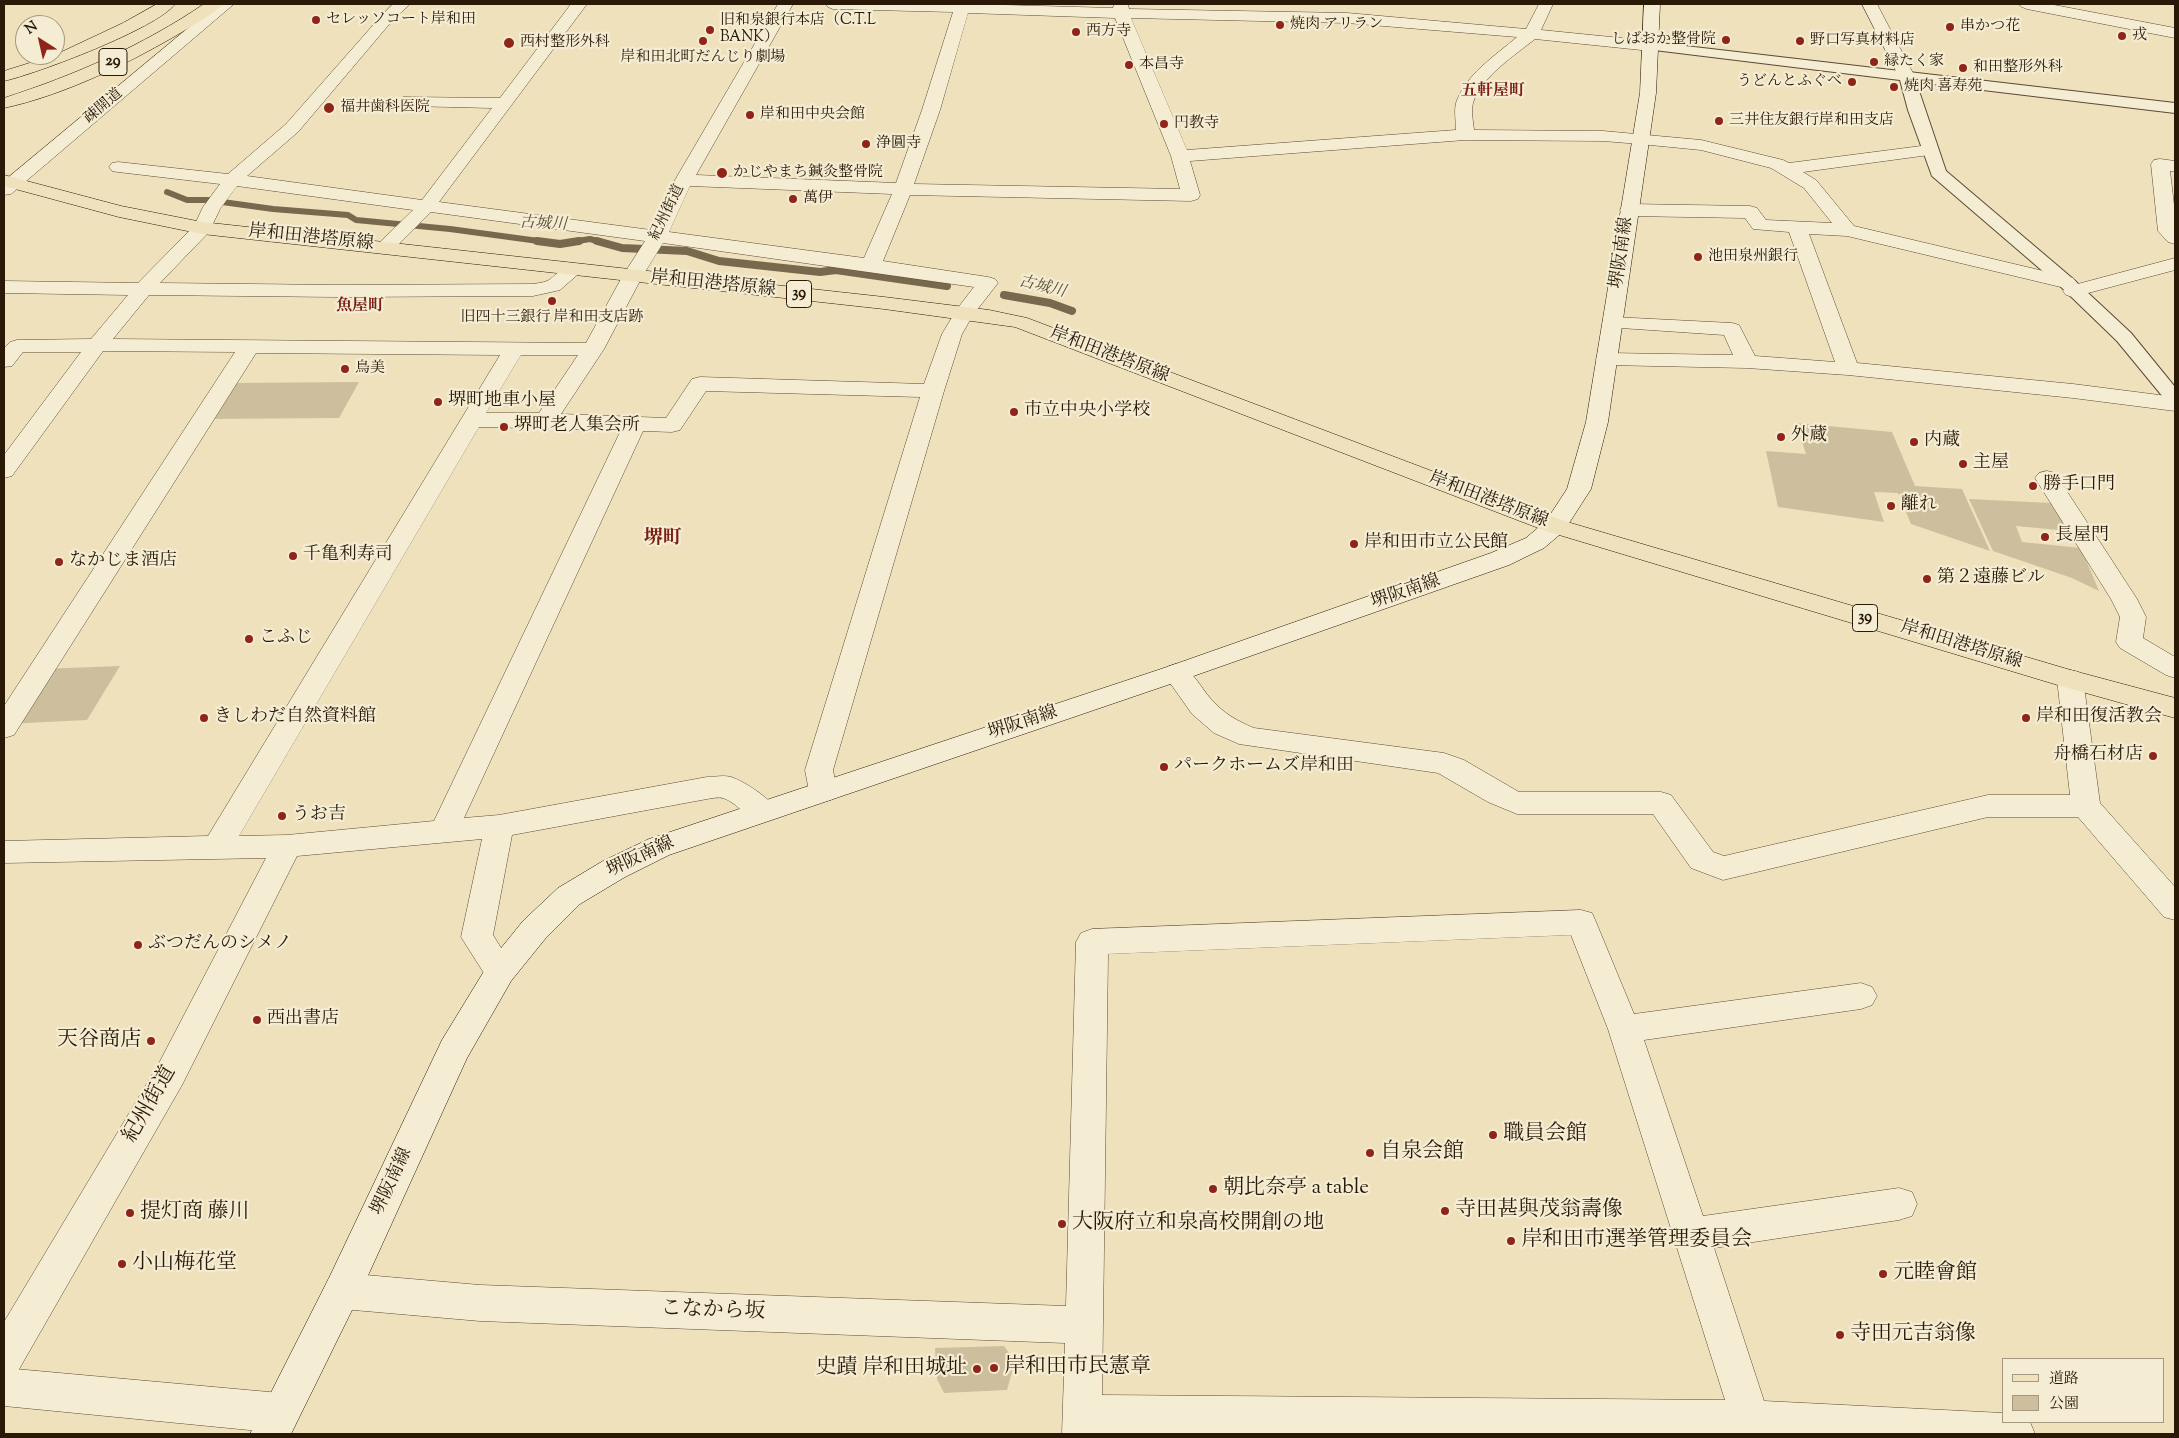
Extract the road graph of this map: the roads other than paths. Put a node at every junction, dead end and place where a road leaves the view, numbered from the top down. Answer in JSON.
{"nodes":[{"id":1,"x":167,"y":4,"type":"edge"},
{"id":2,"x":214,"y":4,"type":"edge"},
{"id":3,"x":226,"y":4,"type":"edge"},
{"id":4,"x":402,"y":4,"type":"edge"},
{"id":5,"x":579,"y":4,"type":"edge"},
{"id":6,"x":785,"y":4,"type":"edge"},
{"id":7,"x":833,"y":4,"type":"edge"},
{"id":8,"x":1364,"y":4,"type":"edge"},
{"id":9,"x":1546,"y":4,"type":"edge"},
{"id":10,"x":1652,"y":4,"type":"edge"},
{"id":11,"x":1869,"y":4,"type":"edge"},
{"id":12,"x":2027,"y":4,"type":"edge"},
{"id":13,"x":972,"y":7,"type":"edge"},
{"id":14,"x":1121,"y":9,"type":"edge"},
{"id":15,"x":1381,"y":21,"type":"junction"},
{"id":16,"x":2175,"y":33,"type":"edge"},
{"id":17,"x":1531,"y":34,"type":"junction"},
{"id":18,"x":92,"y":44,"type":"junction"},
{"id":19,"x":1651,"y":46,"type":"junction"},
{"id":20,"x":4,"y":76,"type":"edge"},
{"id":21,"x":1907,"y":77,"type":"junction"},
{"id":22,"x":4,"y":87,"type":"edge"},
{"id":23,"x":409,"y":101,"type":"dead end"},
{"id":24,"x":4,"y":102,"type":"edge"},
{"id":25,"x":504,"y":103,"type":"junction"},
{"id":26,"x":2175,"y":108,"type":"edge"},
{"id":27,"x":1465,"y":135,"type":"junction"},
{"id":28,"x":1640,"y":138,"type":"junction"},
{"id":29,"x":1929,"y":150,"type":"junction"},
{"id":30,"x":1180,"y":156,"type":"junction"},
{"id":31,"x":2175,"y":166,"type":"edge"},
{"id":32,"x":118,"y":167,"type":"dead end"},
{"id":33,"x":1787,"y":169,"type":"junction"},
{"id":34,"x":684,"y":180,"type":"junction"},
{"id":35,"x":7,"y":185,"type":"edge"},
{"id":36,"x":903,"y":189,"type":"junction"},
{"id":37,"x":222,"y":194,"type":"junction"},
{"id":38,"x":1628,"y":210,"type":"junction"},
{"id":39,"x":414,"y":218,"type":"junction"},
{"id":40,"x":1797,"y":227,"type":"junction"},
{"id":41,"x":202,"y":228,"type":"junction"},
{"id":42,"x":1847,"y":230,"type":"junction"},
{"id":43,"x":2175,"y":238,"type":"edge"},
{"id":44,"x":652,"y":245,"type":"junction"},
{"id":45,"x":385,"y":246,"type":"junction"},
{"id":46,"x":2175,"y":264,"type":"edge"},
{"id":47,"x":871,"y":265,"type":"junction"},
{"id":48,"x":573,"y":270,"type":"junction"},
{"id":49,"x":632,"y":276,"type":"junction"},
{"id":50,"x":4,"y":286,"type":"edge"},
{"id":51,"x":2070,"y":286,"type":"junction"},
{"id":52,"x":144,"y":288,"type":"junction"},
{"id":53,"x":964,"y":313,"type":"junction"},
{"id":54,"x":1613,"y":323,"type":"junction"},
{"id":55,"x":97,"y":344,"type":"junction"},
{"id":56,"x":250,"y":346,"type":"junction"},
{"id":57,"x":513,"y":350,"type":"junction"},
{"id":58,"x":593,"y":350,"type":"junction"},
{"id":59,"x":1607,"y":359,"type":"junction"},
{"id":60,"x":4,"y":361,"type":"edge"},
{"id":61,"x":1747,"y":362,"type":"junction"},
{"id":62,"x":1848,"y":369,"type":"junction"},
{"id":63,"x":933,"y":391,"type":"junction"},
{"id":64,"x":2175,"y":399,"type":"edge"},
{"id":65,"x":2175,"y":404,"type":"edge"},
{"id":66,"x":470,"y":420,"type":"junction"},
{"id":67,"x":546,"y":420,"type":"junction"},
{"id":68,"x":634,"y":425,"type":"junction"},
{"id":69,"x":5,"y":467,"type":"edge"},
{"id":70,"x":2047,"y":478,"type":"dead end"},
{"id":71,"x":1555,"y":526,"type":"junction"},
{"id":72,"x":2175,"y":669,"type":"edge"},
{"id":73,"x":1176,"y":673,"type":"junction"},
{"id":74,"x":2070,"y":679,"type":"junction"},
{"id":75,"x":2175,"y":708,"type":"edge"},
{"id":76,"x":4,"y":728,"type":"edge"},
{"id":77,"x":823,"y":791,"type":"junction"},
{"id":78,"x":2086,"y":806,"type":"junction"},
{"id":79,"x":763,"y":812,"type":"junction"},
{"id":80,"x":499,"y":826,"type":"junction"},
{"id":81,"x":444,"y":830,"type":"junction"},
{"id":82,"x":287,"y":846,"type":"junction"},
{"id":83,"x":217,"y":847,"type":"junction"},
{"id":84,"x":4,"y":852,"type":"edge"},
{"id":85,"x":2175,"y":908,"type":"edge"},
{"id":86,"x":500,"y":972,"type":"junction"},
{"id":87,"x":1861,"y":996,"type":"dead end"},
{"id":88,"x":1624,"y":1029,"type":"junction"},
{"id":89,"x":1899,"y":1204,"type":"dead end"},
{"id":90,"x":1690,"y":1235,"type":"junction"},
{"id":91,"x":342,"y":1291,"type":"junction"},
{"id":92,"x":1084,"y":1325,"type":"junction"},
{"id":93,"x":4,"y":1358,"type":"edge"},
{"id":94,"x":4,"y":1387,"type":"edge"},
{"id":95,"x":1750,"y":1420,"type":"junction"},
{"id":96,"x":275,"y":1424,"type":"edge"},
{"id":97,"x":1082,"y":1425,"type":"edge"},
{"id":98,"x":2015,"y":1434,"type":"edge"}],
"edges":[{"from":1,"to":18,"type":"main road","number":"29"},
{"from":2,"to":24,"type":"main road","number":"29"},
{"from":3,"to":35,"type":"street","name":"疎開道"},
{"from":4,"to":37,"type":"street"},
{"from":5,"to":25,"type":"street"},
{"from":6,"to":34,"type":"street","name":"紀州街道"},
{"from":7,"to":13,"type":"street"},
{"from":8,"to":15,"type":"street"},
{"from":9,"to":17,"type":"street"},
{"from":10,"to":19,"type":"street","name":"堺阪南線"},
{"from":11,"to":21,"type":"street"},
{"from":12,"to":16,"type":"street"},
{"from":13,"to":14,"type":"street"},
{"from":13,"to":36,"type":"street"},
{"from":14,"to":15,"type":"street"},
{"from":14,"to":30,"type":"street"},
{"from":15,"to":17,"type":"street"},
{"from":17,"to":19,"type":"street"},
{"from":17,"to":27,"type":"street"},
{"from":18,"to":20,"type":"main road","number":"29"},
{"from":18,"to":22,"type":"main road"},
{"from":19,"to":21,"type":"street"},
{"from":19,"to":28,"type":"street","name":"堺阪南線"},
{"from":21,"to":26,"type":"street"},
{"from":21,"to":29,"type":"street"},
{"from":23,"to":25,"type":"street"},
{"from":25,"to":39,"type":"street"},
{"from":27,"to":28,"type":"street"},
{"from":27,"to":30,"type":"street"},
{"from":28,"to":33,"type":"street"},
{"from":28,"to":38,"type":"street","name":"堺阪南線"},
{"from":29,"to":33,"type":"street"},
{"from":29,"to":51,"type":"street"},
{"from":30,"to":36,"type":"street"},
{"from":31,"to":43,"type":"street"},
{"from":32,"to":37,"type":"street"},
{"from":33,"to":42,"type":"street"},
{"from":34,"to":36,"type":"street"},
{"from":34,"to":44,"type":"street","name":"紀州街道"},
{"from":35,"to":41,"type":"main road","name":"岸和田港塔原線","number":"39"},
{"from":36,"to":47,"type":"street"},
{"from":37,"to":39,"type":"street"},
{"from":37,"to":41,"type":"street"},
{"from":38,"to":40,"type":"street"},
{"from":38,"to":54,"type":"street","name":"堺阪南線"},
{"from":39,"to":44,"type":"street"},
{"from":39,"to":45,"type":"street"},
{"from":40,"to":42,"type":"street"},
{"from":40,"to":62,"type":"street"},
{"from":41,"to":45,"type":"main road","name":"岸和田港塔原線","number":"39"},
{"from":41,"to":52,"type":"street"},
{"from":42,"to":51,"type":"street"},
{"from":44,"to":47,"type":"street"},
{"from":44,"to":49,"type":"street","name":"紀州街道"},
{"from":45,"to":48,"type":"main road","name":"岸和田港塔原線","number":"39"},
{"from":46,"to":51,"type":"street"},
{"from":47,"to":53,"type":"street"},
{"from":48,"to":49,"type":"main road","name":"岸和田港塔原線","number":"39"},
{"from":48,"to":52,"type":"street"},
{"from":49,"to":53,"type":"main road","name":"岸和田港塔原線","number":"39"},
{"from":49,"to":58,"type":"street","name":"紀州街道"},
{"from":50,"to":52,"type":"street"},
{"from":51,"to":64,"type":"street"},
{"from":52,"to":55,"type":"street"},
{"from":53,"to":63,"type":"street"},
{"from":53,"to":71,"type":"main road","name":"岸和田港塔原線","number":"39"},
{"from":54,"to":59,"type":"street","name":"堺阪南線"},
{"from":54,"to":61,"type":"street"},
{"from":55,"to":56,"type":"street"},
{"from":55,"to":60,"type":"street"},
{"from":55,"to":69,"type":"street"},
{"from":56,"to":57,"type":"street"},
{"from":56,"to":76,"type":"street"},
{"from":57,"to":58,"type":"street"},
{"from":57,"to":66,"type":"street"},
{"from":58,"to":67,"type":"street","name":"紀州街道"},
{"from":59,"to":61,"type":"street"},
{"from":59,"to":71,"type":"street","name":"堺阪南線"},
{"from":61,"to":62,"type":"street"},
{"from":62,"to":65,"type":"street"},
{"from":63,"to":68,"type":"street"},
{"from":63,"to":77,"type":"street"},
{"from":66,"to":67,"type":"street"},
{"from":66,"to":83,"type":"street"},
{"from":67,"to":68,"type":"street"},
{"from":68,"to":81,"type":"street"},
{"from":70,"to":72,"type":"street"},
{"from":71,"to":73,"type":"street","name":"堺阪南線"},
{"from":71,"to":74,"type":"main road","name":"岸和田港塔原線","number":"39"},
{"from":73,"to":77,"type":"street","name":"堺阪南線"},
{"from":73,"to":78,"type":"street"},
{"from":74,"to":75,"type":"main road","name":"岸和田港塔原線","number":"39"},
{"from":74,"to":78,"type":"street"},
{"from":77,"to":79,"type":"street","name":"堺阪南線"},
{"from":78,"to":85,"type":"street"},
{"from":79,"to":80,"type":"street"},
{"from":79,"to":86,"type":"street","name":"堺阪南線"},
{"from":80,"to":81,"type":"street"},
{"from":80,"to":86,"type":"street"},
{"from":81,"to":82,"type":"street"},
{"from":82,"to":83,"type":"street"},
{"from":82,"to":93,"type":"street","name":"紀州街道"},
{"from":83,"to":84,"type":"street"},
{"from":86,"to":91,"type":"street","name":"堺阪南線"},
{"from":87,"to":88,"type":"street"},
{"from":88,"to":90,"type":"street"},
{"from":88,"to":92,"type":"street"},
{"from":89,"to":90,"type":"street"},
{"from":90,"to":95,"type":"street"},
{"from":91,"to":92,"type":"street","name":"こなから坂"},
{"from":91,"to":96,"type":"street","name":"堺阪南線"},
{"from":92,"to":97,"type":"street"},
{"from":94,"to":96,"type":"street"},
{"from":95,"to":97,"type":"street"},
{"from":95,"to":98,"type":"street"}]}
